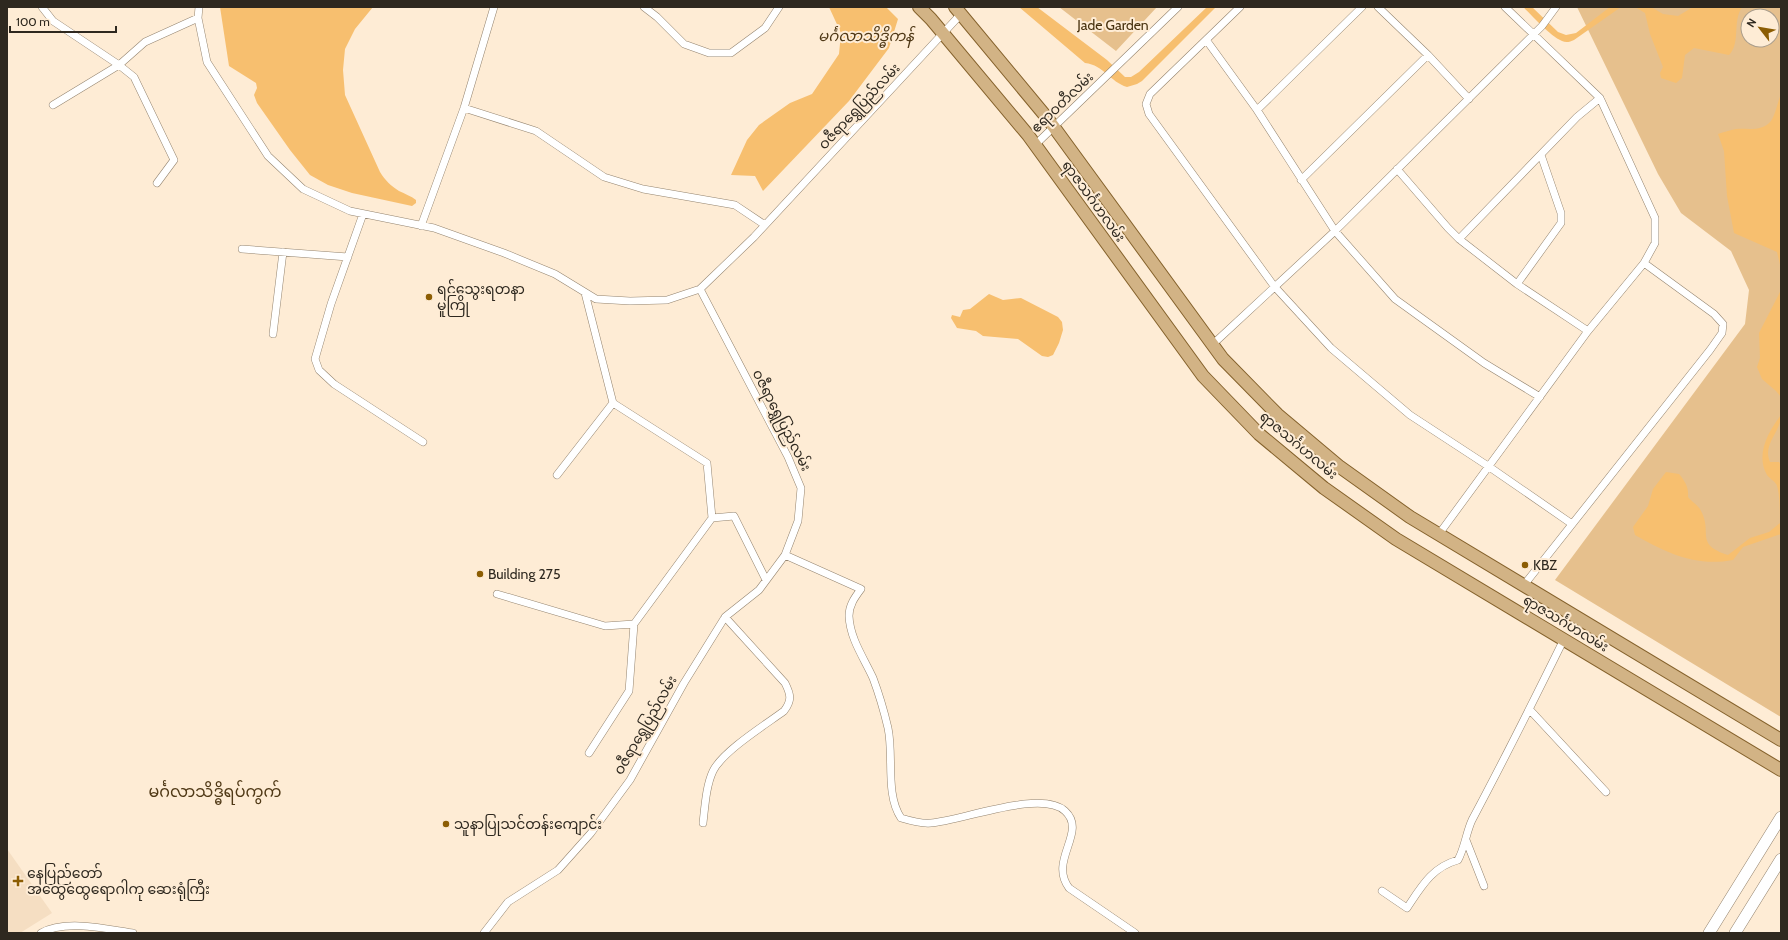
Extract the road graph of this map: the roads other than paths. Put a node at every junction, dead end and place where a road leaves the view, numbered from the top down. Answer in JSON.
{"nodes":[{"id":1,"x":42,"y":7,"type":"edge"},
{"id":2,"x":199,"y":7,"type":"edge"},
{"id":3,"x":494,"y":7,"type":"edge"},
{"id":4,"x":644,"y":7,"type":"edge"},
{"id":5,"x":779,"y":7,"type":"edge"},
{"id":6,"x":919,"y":7,"type":"edge"},
{"id":7,"x":1178,"y":7,"type":"edge"},
{"id":8,"x":1240,"y":7,"type":"edge"},
{"id":9,"x":1362,"y":7,"type":"edge"},
{"id":10,"x":1378,"y":7,"type":"edge"},
{"id":11,"x":1505,"y":7,"type":"edge"},
{"id":12,"x":1556,"y":7,"type":"edge"},
{"id":13,"x":958,"y":10,"type":"edge"},
{"id":14,"x":198,"y":18,"type":"junction"},
{"id":15,"x":1534,"y":33,"type":"junction"},
{"id":16,"x":943,"y":34,"type":"junction"},
{"id":17,"x":1207,"y":41,"type":"junction"},
{"id":18,"x":1428,"y":55,"type":"junction"},
{"id":19,"x":119,"y":65,"type":"junction"},
{"id":20,"x":1469,"y":98,"type":"junction"},
{"id":21,"x":1600,"y":98,"type":"junction"},
{"id":22,"x":53,"y":105,"type":"dead end"},
{"id":23,"x":464,"y":108,"type":"junction"},
{"id":24,"x":1257,"y":110,"type":"junction"},
{"id":25,"x":1054,"y":128,"type":"junction"},
{"id":26,"x":1035,"y":146,"type":"junction"},
{"id":27,"x":1541,"y":155,"type":"junction"},
{"id":28,"x":1397,"y":169,"type":"junction"},
{"id":29,"x":1301,"y":180,"type":"junction"},
{"id":30,"x":157,"y":183,"type":"dead end"},
{"id":31,"x":362,"y":214,"type":"junction"},
{"id":32,"x":765,"y":225,"type":"junction"},
{"id":33,"x":421,"y":226,"type":"junction"},
{"id":34,"x":1336,"y":230,"type":"junction"},
{"id":35,"x":1459,"y":239,"type":"junction"},
{"id":36,"x":242,"y":249,"type":"dead end"},
{"id":37,"x":283,"y":252,"type":"junction"},
{"id":38,"x":348,"y":257,"type":"junction"},
{"id":39,"x":1644,"y":264,"type":"junction"},
{"id":40,"x":1516,"y":284,"type":"junction"},
{"id":41,"x":1274,"y":286,"type":"junction"},
{"id":42,"x":700,"y":289,"type":"junction"},
{"id":43,"x":585,"y":293,"type":"junction"},
{"id":44,"x":1588,"y":331,"type":"junction"},
{"id":45,"x":273,"y":334,"type":"dead end"},
{"id":46,"x":1212,"y":345,"type":"junction"},
{"id":47,"x":1540,"y":396,"type":"junction"},
{"id":48,"x":613,"y":403,"type":"junction"},
{"id":49,"x":423,"y":442,"type":"dead end"},
{"id":50,"x":1488,"y":466,"type":"junction"},
{"id":51,"x":557,"y":475,"type":"dead end"},
{"id":52,"x":712,"y":518,"type":"junction"},
{"id":53,"x":1572,"y":524,"type":"junction"},
{"id":54,"x":1439,"y":534,"type":"junction"},
{"id":55,"x":785,"y":555,"type":"junction"},
{"id":56,"x":766,"y":580,"type":"junction"},
{"id":57,"x":1524,"y":585,"type":"junction"},
{"id":58,"x":497,"y":594,"type":"dead end"},
{"id":59,"x":725,"y":617,"type":"junction"},
{"id":60,"x":634,"y":624,"type":"junction"},
{"id":61,"x":1564,"y":639,"type":"junction"},
{"id":62,"x":1530,"y":710,"type":"junction"},
{"id":63,"x":1781,"y":740,"type":"edge"},
{"id":64,"x":588,"y":753,"type":"dead end"},
{"id":65,"x":1781,"y":770,"type":"edge"},
{"id":66,"x":1606,"y":792,"type":"dead end"},
{"id":67,"x":1781,"y":817,"type":"edge"},
{"id":68,"x":703,"y":822,"type":"dead end"},
{"id":69,"x":1466,"y":840,"type":"junction"},
{"id":70,"x":1781,"y":859,"type":"edge"},
{"id":71,"x":1484,"y":886,"type":"dead end"},
{"id":72,"x":1382,"y":892,"type":"dead end"},
{"id":73,"x":94,"y":930,"type":"edge"},
{"id":74,"x":41,"y":933,"type":"edge"},
{"id":75,"x":133,"y":933,"type":"edge"},
{"id":76,"x":484,"y":933,"type":"edge"},
{"id":77,"x":1135,"y":933,"type":"edge"},
{"id":78,"x":1709,"y":933,"type":"edge"},
{"id":79,"x":1735,"y":933,"type":"edge"}],
"edges":[{"from":1,"to":19,"type":"street"},
{"from":2,"to":14,"type":"street"},
{"from":3,"to":23,"type":"street"},
{"from":4,"to":5,"type":"street"},
{"from":6,"to":16,"type":"main road","name":"ရာဇသင်္ဂဟလမ်း"},
{"from":7,"to":25,"type":"street","name":"ဧရာဝတီလမ်း"},
{"from":8,"to":17,"type":"street"},
{"from":9,"to":24,"type":"street"},
{"from":10,"to":18,"type":"street"},
{"from":11,"to":15,"type":"street"},
{"from":12,"to":15,"type":"street"},
{"from":13,"to":16,"type":"street","name":"ဝဇီရာရွှေပြည်လမ်း"},
{"from":13,"to":25,"type":"main road","name":"ရာဇသင်္ဂဟလမ်း"},
{"from":14,"to":19,"type":"street"},
{"from":14,"to":31,"type":"street"},
{"from":15,"to":20,"type":"street"},
{"from":15,"to":21,"type":"street"},
{"from":16,"to":26,"type":"main road","name":"ရာဇသင်္ဂဟလမ်း"},
{"from":16,"to":32,"type":"street","name":"ဝဇီရာရွှေပြည်လမ်း"},
{"from":17,"to":24,"type":"street"},
{"from":17,"to":41,"type":"street"},
{"from":18,"to":20,"type":"street"},
{"from":18,"to":29,"type":"street"},
{"from":19,"to":22,"type":"street"},
{"from":19,"to":30,"type":"street"},
{"from":20,"to":28,"type":"street"},
{"from":21,"to":27,"type":"street"},
{"from":21,"to":39,"type":"street"},
{"from":23,"to":32,"type":"street"},
{"from":23,"to":33,"type":"street"},
{"from":24,"to":29,"type":"street"},
{"from":25,"to":26,"type":"street","name":"ဧရာဝတီလမ်း"},
{"from":25,"to":46,"type":"main road","name":"ရာဇသင်္ဂဟလမ်း"},
{"from":26,"to":61,"type":"main road","name":"ရာဇသင်္ဂဟလမ်း"},
{"from":27,"to":35,"type":"street"},
{"from":27,"to":40,"type":"street"},
{"from":28,"to":34,"type":"street"},
{"from":28,"to":35,"type":"street"},
{"from":29,"to":34,"type":"street"},
{"from":31,"to":33,"type":"street"},
{"from":31,"to":38,"type":"street"},
{"from":32,"to":42,"type":"street","name":"ဝဇီရာရွှေပြည်လမ်း"},
{"from":33,"to":43,"type":"street"},
{"from":34,"to":41,"type":"street"},
{"from":34,"to":47,"type":"street"},
{"from":35,"to":40,"type":"street"},
{"from":36,"to":37,"type":"street"},
{"from":37,"to":38,"type":"street"},
{"from":37,"to":45,"type":"street"},
{"from":38,"to":49,"type":"street"},
{"from":39,"to":44,"type":"street"},
{"from":39,"to":53,"type":"street"},
{"from":40,"to":44,"type":"street"},
{"from":41,"to":46,"type":"street"},
{"from":41,"to":50,"type":"street"},
{"from":42,"to":43,"type":"street"},
{"from":42,"to":55,"type":"street","name":"ဝဇီရာရွှေပြည်လမ်း"},
{"from":43,"to":48,"type":"street"},
{"from":44,"to":47,"type":"street"},
{"from":46,"to":54,"type":"main road","name":"ရာဇသင်္ဂဟလမ်း"},
{"from":47,"to":50,"type":"street"},
{"from":48,"to":51,"type":"street"},
{"from":48,"to":52,"type":"street"},
{"from":50,"to":53,"type":"street"},
{"from":50,"to":54,"type":"street"},
{"from":52,"to":56,"type":"street"},
{"from":52,"to":60,"type":"street"},
{"from":53,"to":57,"type":"street"},
{"from":54,"to":57,"type":"main road","name":"ရာဇသင်္ဂဟလမ်း"},
{"from":55,"to":56,"type":"street","name":"ဝဇီရာရွှေပြည်လမ်း"},
{"from":55,"to":77,"type":"street"},
{"from":56,"to":59,"type":"street","name":"ဝဇီရာရွှေပြည်လမ်း"},
{"from":57,"to":63,"type":"main road","name":"ရာဇသင်္ဂဟလမ်း"},
{"from":58,"to":60,"type":"street"},
{"from":59,"to":68,"type":"street"},
{"from":59,"to":76,"type":"street","name":"ဝဇီရာရွှေပြည်လမ်း"},
{"from":60,"to":64,"type":"street"},
{"from":61,"to":62,"type":"street"},
{"from":61,"to":65,"type":"main road","name":"ရာဇသင်္ဂဟလမ်း"},
{"from":62,"to":66,"type":"street"},
{"from":62,"to":69,"type":"street"},
{"from":67,"to":78,"type":"street"},
{"from":69,"to":71,"type":"street"},
{"from":69,"to":72,"type":"street"},
{"from":70,"to":79,"type":"street"},
{"from":73,"to":74,"type":"street"},
{"from":73,"to":75,"type":"street"}]}
